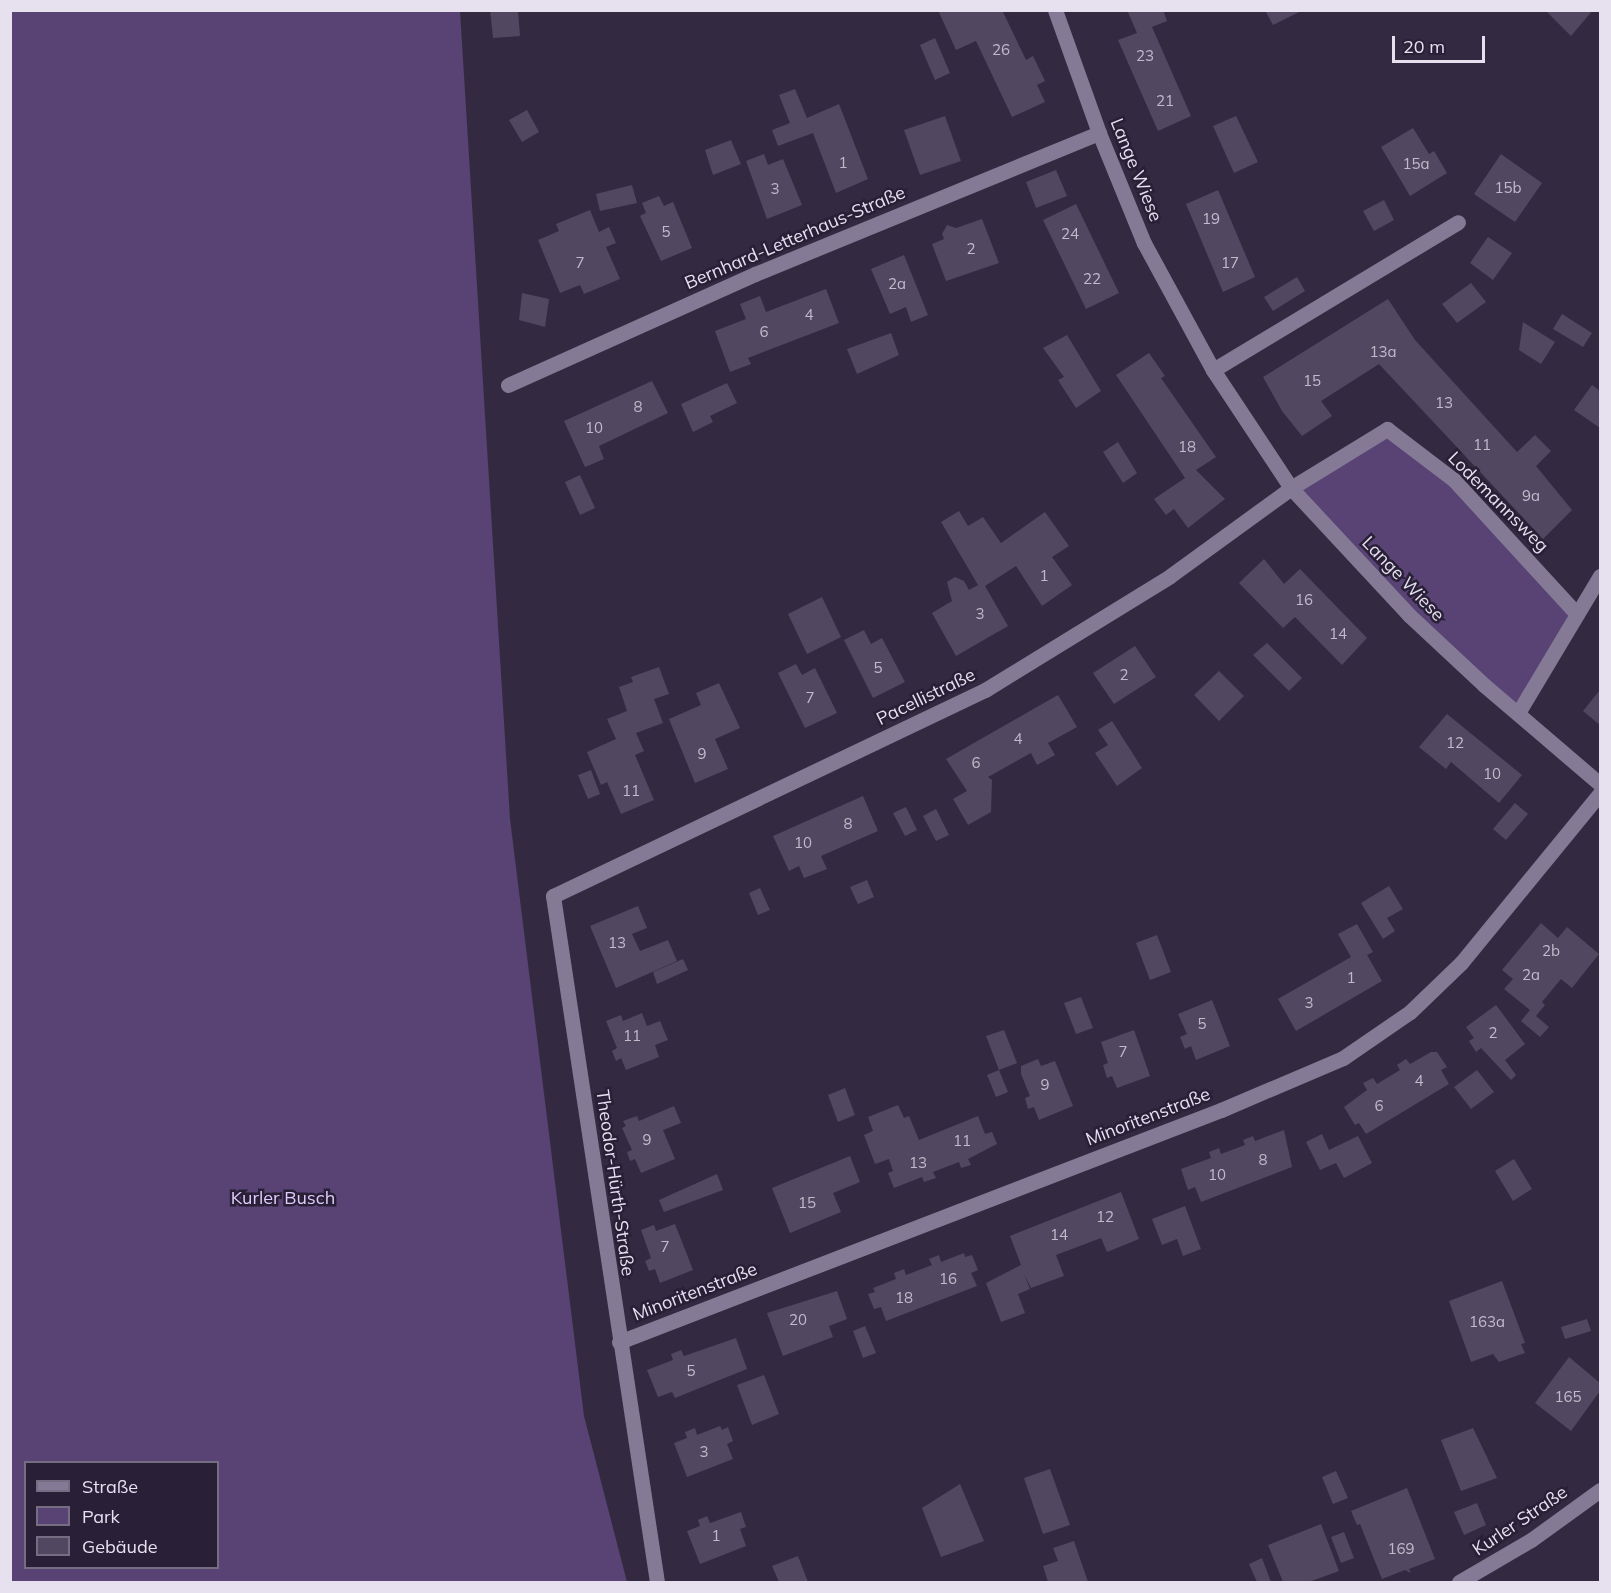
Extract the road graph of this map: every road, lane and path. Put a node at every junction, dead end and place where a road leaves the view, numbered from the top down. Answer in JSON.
{"nodes":[{"id":1,"x":1055,"y":10,"type":"edge"},
{"id":2,"x":1099,"y":133,"type":"junction"},
{"id":3,"x":1458,"y":222,"type":"dead end"},
{"id":4,"x":1213,"y":370,"type":"junction"},
{"id":5,"x":508,"y":385,"type":"dead end"},
{"id":6,"x":1292,"y":488,"type":"junction"},
{"id":7,"x":1600,"y":576,"type":"edge"},
{"id":8,"x":1577,"y":614,"type":"junction"},
{"id":9,"x":1518,"y":713,"type":"junction"},
{"id":10,"x":1600,"y":784,"type":"edge"},
{"id":11,"x":1600,"y":793,"type":"edge"},
{"id":12,"x":554,"y":896,"type":"joint"},
{"id":13,"x":619,"y":1342,"type":"junction"},
{"id":14,"x":1600,"y":1490,"type":"edge"},
{"id":15,"x":657,"y":1582,"type":"edge"},
{"id":16,"x":1459,"y":1582,"type":"edge"}],
"edges":[{"from":1,"to":2,"type":"street","name":"Lange Wiese"},
{"from":2,"to":4,"type":"street","name":"Lange Wiese"},
{"from":2,"to":5,"type":"street","name":"Bernhard-Letterhaus-Straße"},
{"from":3,"to":4,"type":"street"},
{"from":4,"to":6,"type":"street","name":"Lange Wiese"},
{"from":6,"to":8,"type":"street","name":"Lodemannsweg"},
{"from":6,"to":9,"type":"street","name":"Lange Wiese"},
{"from":6,"to":12,"type":"street","name":"Pacellistraße"},
{"from":7,"to":8,"type":"street"},
{"from":8,"to":9,"type":"street"},
{"from":9,"to":10,"type":"street","name":"Lange Wiese"},
{"from":11,"to":13,"type":"street","name":"Minoritenstraße"},
{"from":12,"to":13,"type":"street","name":"Theodor-Hürth-Straße"},
{"from":13,"to":15,"type":"street","name":"Theodor-Hürth-Straße"},
{"from":14,"to":16,"type":"street","name":"Kurler Straße"}]}
